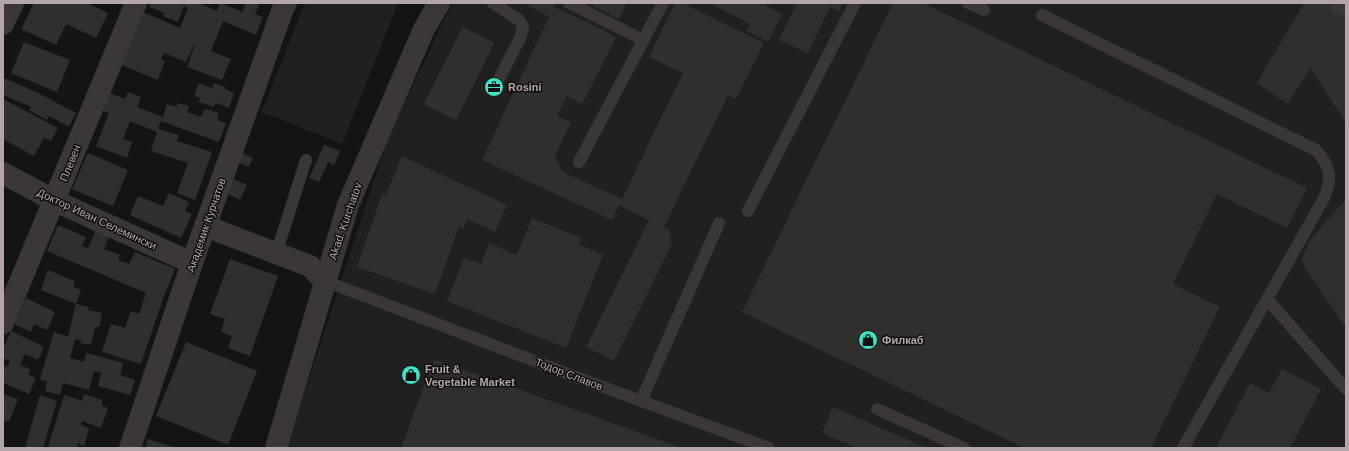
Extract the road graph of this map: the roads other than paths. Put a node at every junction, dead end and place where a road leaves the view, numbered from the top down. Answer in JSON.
{"nodes":[{"id":1,"x":13,"y":3,"type":"edge"},
{"id":2,"x":136,"y":3,"type":"edge"},
{"id":3,"x":286,"y":3,"type":"edge"},
{"id":4,"x":439,"y":3,"type":"edge"},
{"id":5,"x":493,"y":3,"type":"edge"},
{"id":6,"x":569,"y":3,"type":"edge"},
{"id":7,"x":663,"y":3,"type":"edge"},
{"id":8,"x":855,"y":3,"type":"edge"},
{"id":9,"x":968,"y":3,"type":"edge"},
{"id":10,"x":984,"y":10,"type":"dead end"},
{"id":11,"x":1042,"y":15,"type":"dead end"},
{"id":12,"x":3,"y":24,"type":"edge"},
{"id":13,"x":643,"y":40,"type":"junction"},
{"id":14,"x":497,"y":83,"type":"dead end"},
{"id":15,"x":306,"y":160,"type":"dead end"},
{"id":16,"x":579,"y":162,"type":"dead end"},
{"id":17,"x":3,"y":173,"type":"edge"},
{"id":18,"x":55,"y":201,"type":"junction"},
{"id":19,"x":748,"y":211,"type":"dead end"},
{"id":20,"x":719,"y":223,"type":"dead end"},
{"id":21,"x":205,"y":226,"type":"junction"},
{"id":22,"x":276,"y":254,"type":"junction"},
{"id":23,"x":192,"y":263,"type":"junction"},
{"id":24,"x":324,"y":281,"type":"junction"},
{"id":25,"x":1267,"y":299,"type":"junction"},
{"id":26,"x":3,"y":323,"type":"edge"},
{"id":27,"x":1346,"y":389,"type":"edge"},
{"id":28,"x":641,"y":401,"type":"junction"},
{"id":29,"x":878,"y":409,"type":"dead end"},
{"id":30,"x":130,"y":448,"type":"edge"},
{"id":31,"x":276,"y":448,"type":"edge"},
{"id":32,"x":769,"y":448,"type":"edge"},
{"id":33,"x":964,"y":448,"type":"edge"},
{"id":34,"x":1183,"y":448,"type":"edge"}],
"edges":[{"from":1,"to":12,"type":"street"},
{"from":2,"to":18,"type":"street","name":"Плевен"},
{"from":3,"to":21,"type":"street","name":"Академик Курчатов"},
{"from":4,"to":24,"type":"street","name":"Akad. Kurchatov"},
{"from":5,"to":14,"type":"lane"},
{"from":6,"to":13,"type":"lane"},
{"from":7,"to":13,"type":"lane"},
{"from":8,"to":19,"type":"lane"},
{"from":9,"to":10,"type":"lane"},
{"from":11,"to":25,"type":"lane"},
{"from":13,"to":16,"type":"lane"},
{"from":15,"to":22,"type":"lane"},
{"from":17,"to":18,"type":"street","name":"Доктор Иван Селемински"},
{"from":18,"to":23,"type":"street","name":"Доктор Иван Селемински"},
{"from":18,"to":26,"type":"street","name":"Плевен"},
{"from":20,"to":28,"type":"lane"},
{"from":21,"to":22,"type":"street"},
{"from":21,"to":23,"type":"street","name":"Академик Курчатов"},
{"from":22,"to":24,"type":"street"},
{"from":23,"to":30,"type":"street","name":"Академик Курчатов"},
{"from":24,"to":28,"type":"lane","name":"Тодор Славов"},
{"from":24,"to":31,"type":"street","name":"Akad. Kurchatov"},
{"from":25,"to":27,"type":"lane"},
{"from":25,"to":34,"type":"lane"},
{"from":28,"to":32,"type":"lane","name":"Тодор Славов"},
{"from":29,"to":33,"type":"lane"}]}
